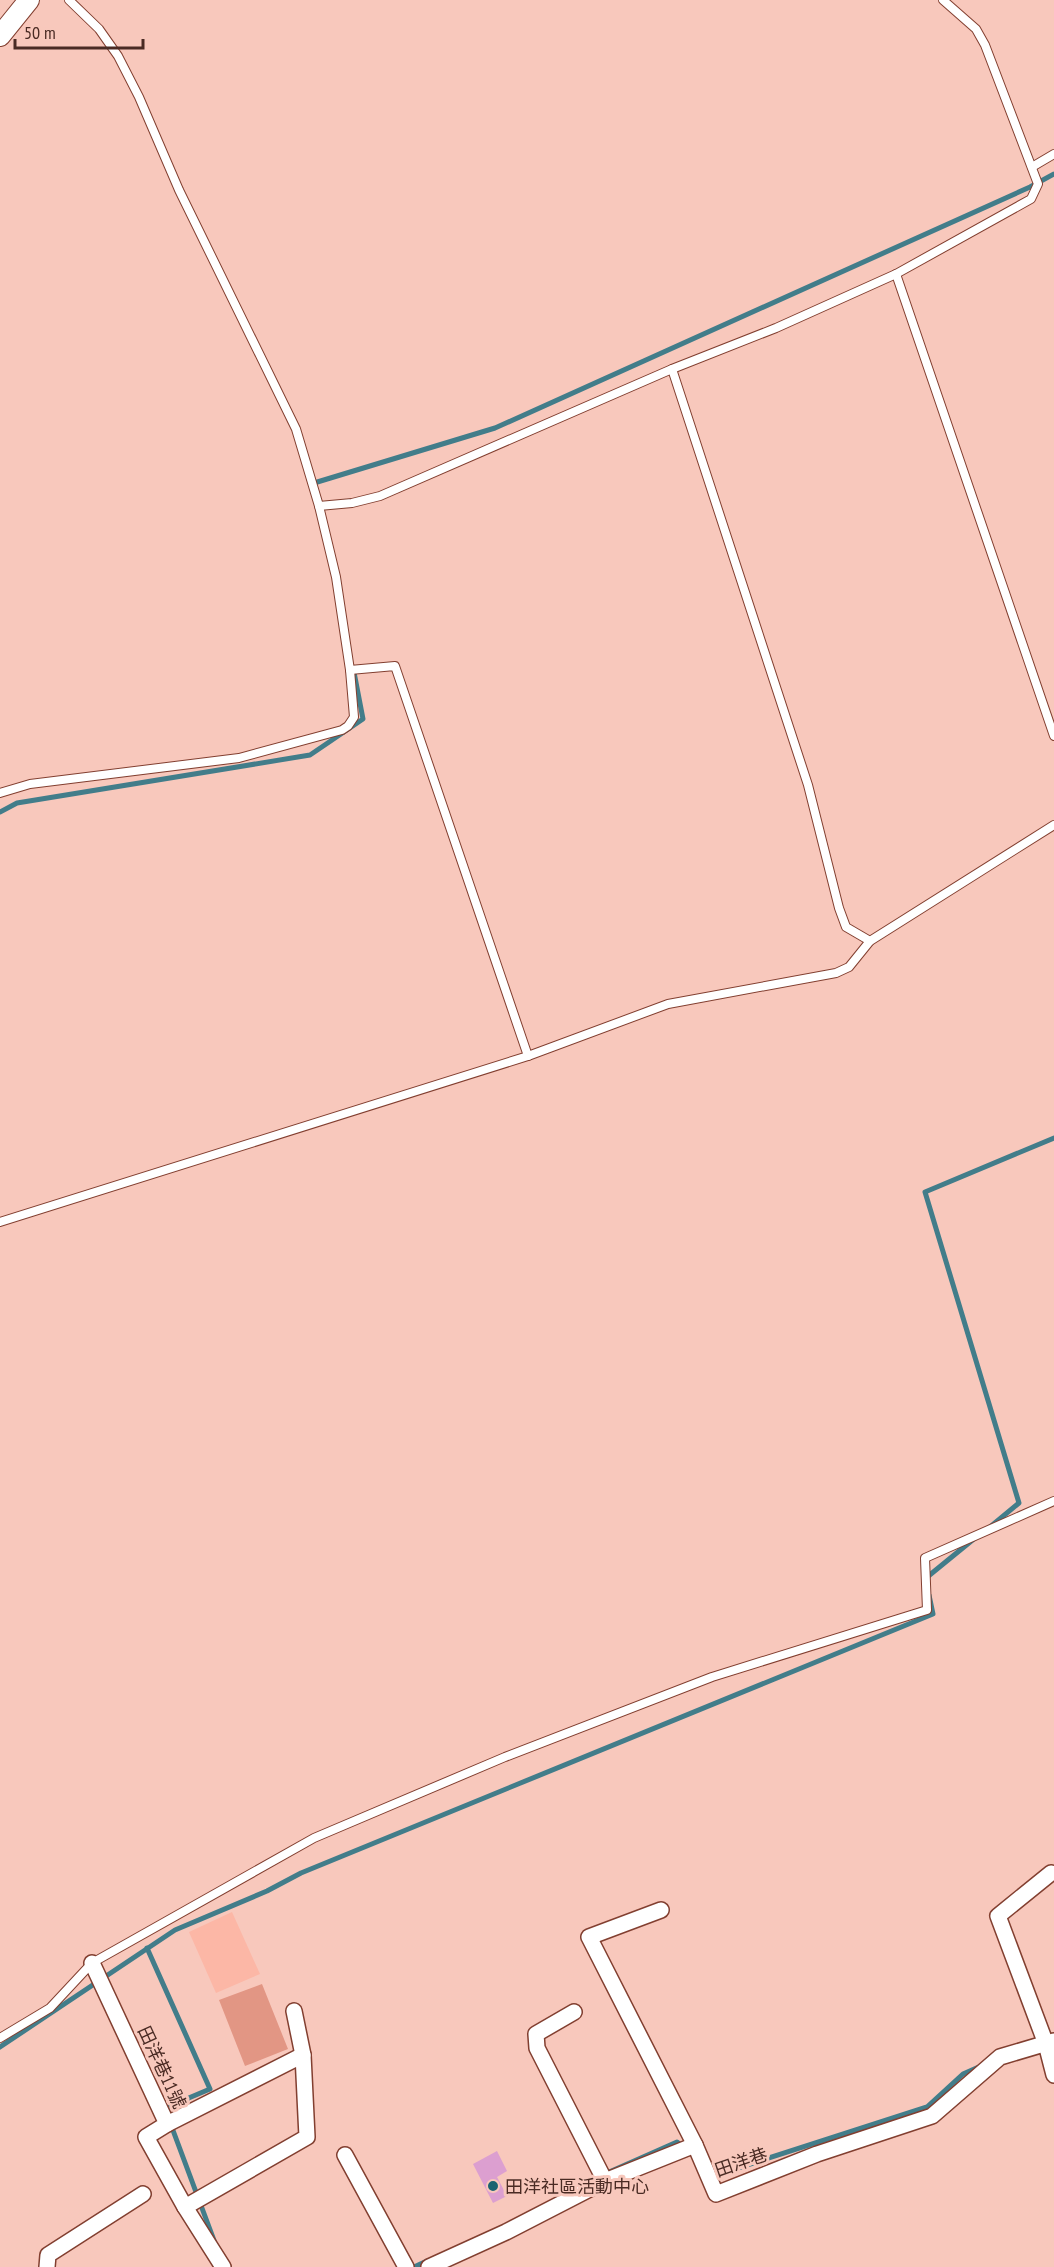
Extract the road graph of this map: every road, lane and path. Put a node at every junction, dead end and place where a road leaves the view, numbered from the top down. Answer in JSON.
{"nodes":[{"id":1,"x":29,"y":0,"type":"edge"},
{"id":2,"x":69,"y":0,"type":"edge"},
{"id":3,"x":943,"y":0,"type":"edge"},
{"id":4,"x":2,"y":29,"type":"edge"},
{"id":5,"x":1054,"y":154,"type":"edge"},
{"id":6,"x":1032,"y":167,"type":"junction"},
{"id":7,"x":896,"y":274,"type":"junction"},
{"id":8,"x":672,"y":369,"type":"junction"},
{"id":9,"x":319,"y":506,"type":"junction"},
{"id":10,"x":350,"y":670,"type":"junction"},
{"id":11,"x":1054,"y":736,"type":"edge"},
{"id":12,"x":0,"y":793,"type":"edge"},
{"id":13,"x":1054,"y":825,"type":"edge"},
{"id":14,"x":870,"y":941,"type":"junction"},
{"id":15,"x":528,"y":1056,"type":"junction"},
{"id":16,"x":0,"y":1222,"type":"edge"},
{"id":17,"x":1054,"y":1500,"type":"edge"},
{"id":18,"x":1051,"y":1873,"type":"dead end"},
{"id":19,"x":661,"y":1910,"type":"dead end"},
{"id":20,"x":92,"y":1964,"type":"junction"},
{"id":21,"x":294,"y":2011,"type":"dead end"},
{"id":22,"x":574,"y":2012,"type":"dead end"},
{"id":23,"x":0,"y":2038,"type":"edge"},
{"id":24,"x":1050,"y":2042,"type":"edge"},
{"id":25,"x":303,"y":2055,"type":"junction"},
{"id":26,"x":1054,"y":2075,"type":"edge"},
{"id":27,"x":167,"y":2124,"type":"junction"},
{"id":28,"x":695,"y":2145,"type":"junction"},
{"id":29,"x":345,"y":2155,"type":"dead end"},
{"id":30,"x":605,"y":2181,"type":"junction"},
{"id":31,"x":143,"y":2194,"type":"dead end"},
{"id":32,"x":185,"y":2207,"type":"junction"},
{"id":33,"x":438,"y":2265,"type":"edge"},
{"id":34,"x":47,"y":2267,"type":"edge"},
{"id":35,"x":223,"y":2267,"type":"edge"},
{"id":36,"x":406,"y":2267,"type":"edge"}],
"edges":[{"from":1,"to":4,"type":"street"},
{"from":2,"to":9,"type":"lane"},
{"from":3,"to":6,"type":"lane"},
{"from":5,"to":6,"type":"lane"},
{"from":6,"to":7,"type":"lane"},
{"from":7,"to":8,"type":"lane"},
{"from":7,"to":11,"type":"lane"},
{"from":8,"to":9,"type":"lane"},
{"from":8,"to":14,"type":"lane"},
{"from":9,"to":10,"type":"lane"},
{"from":10,"to":12,"type":"lane"},
{"from":10,"to":15,"type":"lane"},
{"from":13,"to":14,"type":"lane"},
{"from":14,"to":15,"type":"lane"},
{"from":15,"to":16,"type":"lane"},
{"from":17,"to":20,"type":"lane"},
{"from":18,"to":24,"type":"street"},
{"from":19,"to":28,"type":"street"},
{"from":20,"to":23,"type":"lane"},
{"from":20,"to":27,"type":"street","name":"田洋巷11號"},
{"from":21,"to":25,"type":"street"},
{"from":22,"to":30,"type":"street"},
{"from":24,"to":26,"type":"street"},
{"from":24,"to":28,"type":"street","name":"田洋巷"},
{"from":25,"to":27,"type":"street"},
{"from":25,"to":32,"type":"street"},
{"from":27,"to":32,"type":"street","name":"田洋巷11號"},
{"from":28,"to":30,"type":"street","name":"田洋巷"},
{"from":29,"to":36,"type":"street"},
{"from":30,"to":33,"type":"street","name":"田洋巷"},
{"from":31,"to":34,"type":"street"},
{"from":32,"to":35,"type":"street","name":"田洋巷11號"}]}
